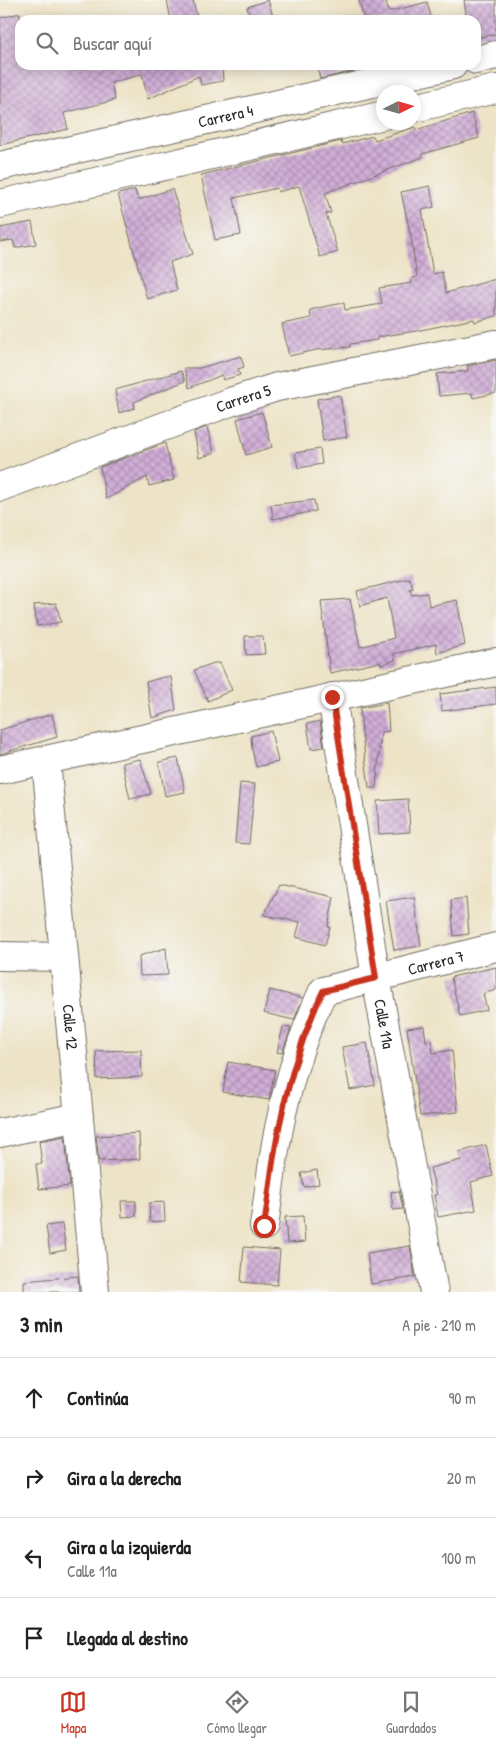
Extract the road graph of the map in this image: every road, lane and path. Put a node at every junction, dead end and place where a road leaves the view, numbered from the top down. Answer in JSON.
{"nodes":[{"id":1,"x":496,"y":55,"type":"edge"},
{"id":2,"x":481,"y":59,"type":"edge"},
{"id":3,"x":430,"y":70,"type":"edge"},
{"id":4,"x":496,"y":89,"type":"edge"},
{"id":5,"x":421,"y":106,"type":"edge"},
{"id":6,"x":376,"y":117,"type":"edge"},
{"id":7,"x":0,"y":166,"type":"edge"},
{"id":8,"x":0,"y":204,"type":"edge"},
{"id":9,"x":496,"y":344,"type":"edge"},
{"id":10,"x":0,"y":487,"type":"edge"},
{"id":11,"x":496,"y":662,"type":"edge"},
{"id":12,"x":332,"y":697,"type":"junction"},
{"id":13,"x":46,"y":760,"type":"junction"},
{"id":14,"x":0,"y":770,"type":"edge"},
{"id":15,"x":496,"y":947,"type":"edge"},
{"id":16,"x":0,"y":956,"type":"edge"},
{"id":17,"x":64,"y":957,"type":"junction"},
{"id":18,"x":376,"y":978,"type":"junction"},
{"id":19,"x":79,"y":1117,"type":"junction"},
{"id":20,"x":0,"y":1133,"type":"edge"},
{"id":21,"x":264,"y":1226,"type":"dead end"},
{"id":22,"x":95,"y":1292,"type":"edge"},
{"id":23,"x":434,"y":1292,"type":"edge"}],
"edges":[{"from":1,"to":2,"type":"street"},
{"from":3,"to":7,"type":"street","name":"Carrera 4"},
{"from":4,"to":5,"type":"street"},
{"from":6,"to":8,"type":"street"},
{"from":9,"to":10,"type":"street","name":"Carrera 5"},
{"from":11,"to":12,"type":"street"},
{"from":12,"to":13,"type":"street"},
{"from":12,"to":18,"type":"street","name":"Calle 11a"},
{"from":13,"to":14,"type":"street"},
{"from":13,"to":17,"type":"street","name":"Calle 12"},
{"from":15,"to":18,"type":"street","name":"Carrera 7"},
{"from":16,"to":17,"type":"street"},
{"from":17,"to":19,"type":"street","name":"Calle 12"},
{"from":18,"to":21,"type":"street","name":"Carrera 7"},
{"from":18,"to":23,"type":"street","name":"Calle 11a"},
{"from":19,"to":20,"type":"street"},
{"from":19,"to":22,"type":"street","name":"Calle 12"}]}
